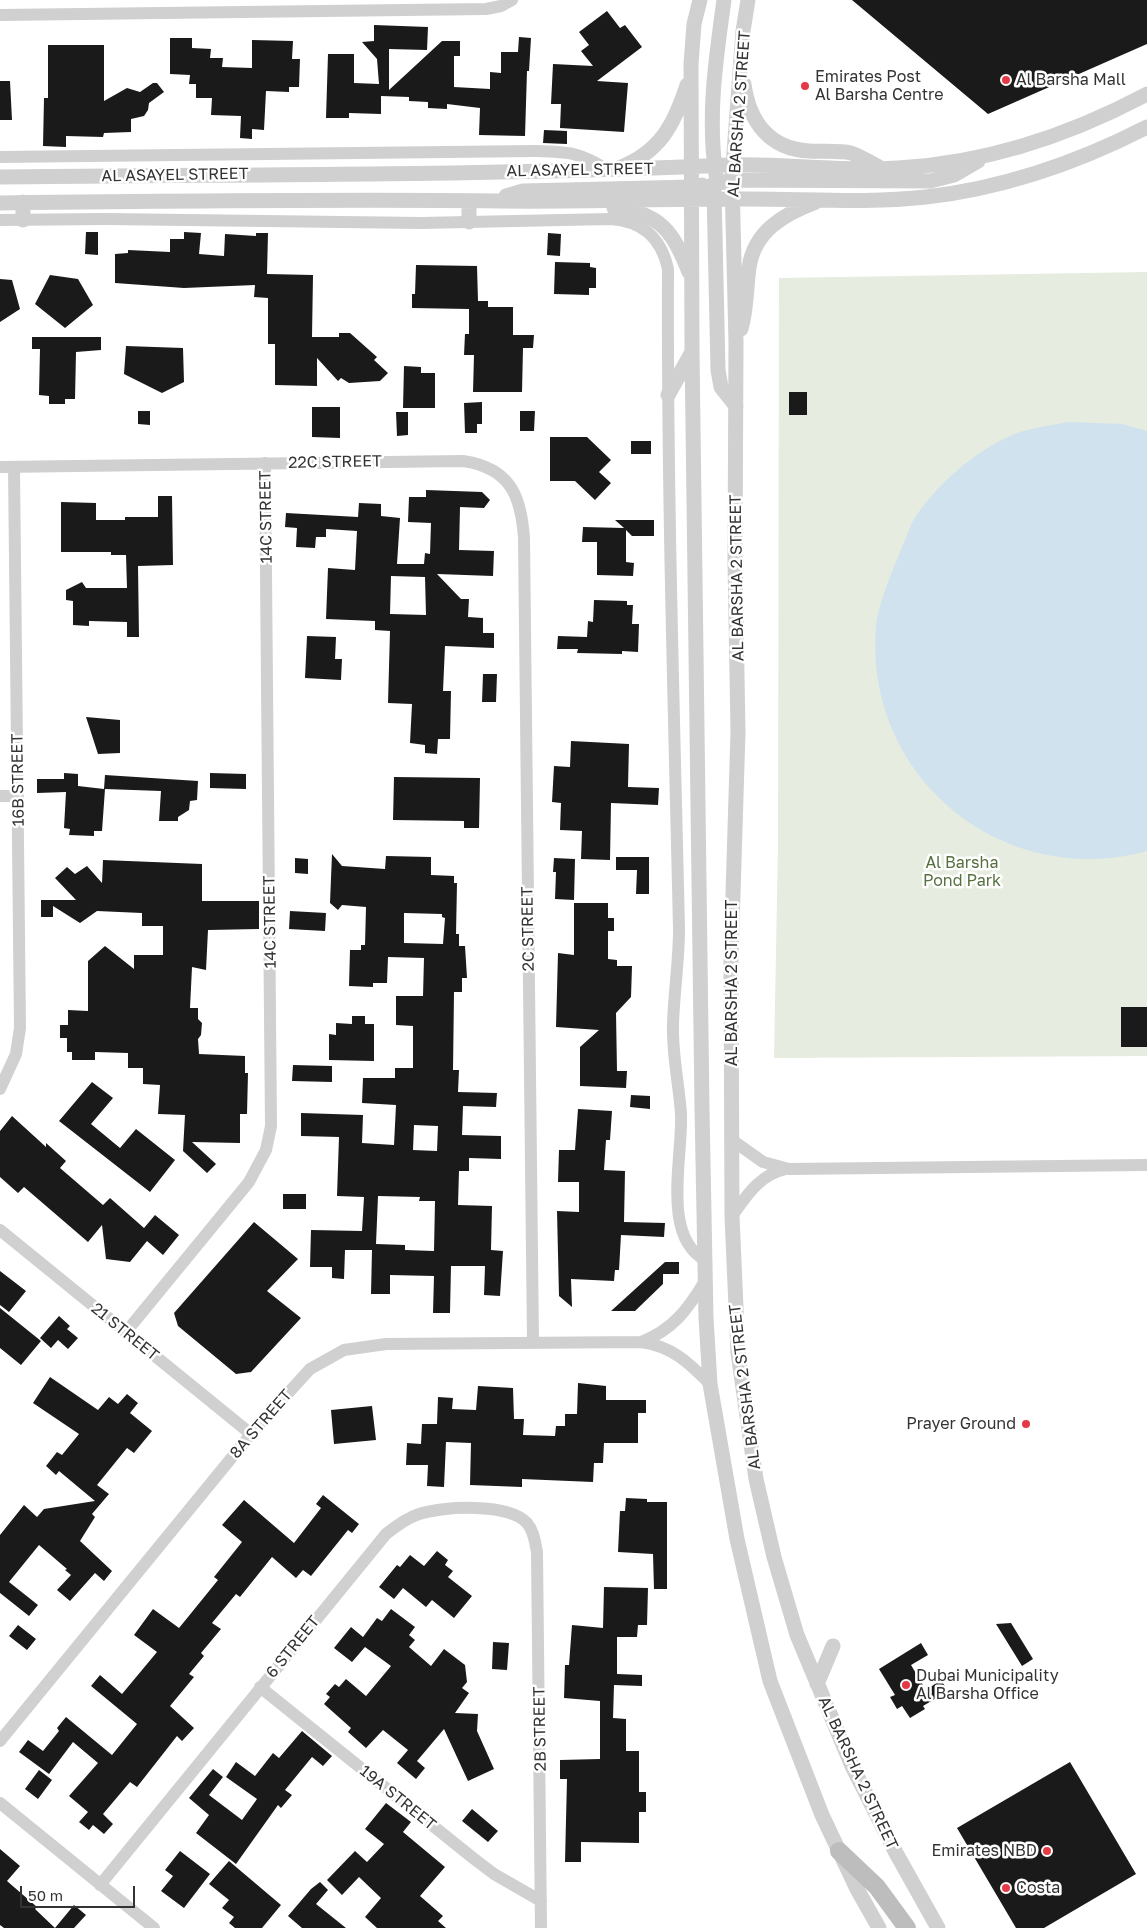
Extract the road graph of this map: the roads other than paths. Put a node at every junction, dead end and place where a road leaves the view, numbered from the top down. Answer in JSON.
{"nodes":[{"id":1,"x":512,"y":0,"type":"edge"},
{"id":2,"x":700,"y":0,"type":"edge"},
{"id":3,"x":724,"y":0,"type":"edge"},
{"id":4,"x":748,"y":0,"type":"edge"},
{"id":5,"x":272,"y":6,"type":"edge"},
{"id":6,"x":0,"y":15,"type":"edge"},
{"id":7,"x":741,"y":60,"type":"junction"},
{"id":8,"x":691,"y":64,"type":"junction"},
{"id":9,"x":1147,"y":94,"type":"edge"},
{"id":10,"x":1147,"y":127,"type":"edge"},
{"id":11,"x":0,"y":157,"type":"edge"},
{"id":12,"x":984,"y":157,"type":"junction"},
{"id":13,"x":692,"y":167,"type":"junction"},
{"id":14,"x":882,"y":168,"type":"junction"},
{"id":15,"x":609,"y":171,"type":"junction"},
{"id":16,"x":0,"y":177,"type":"edge"},
{"id":17,"x":719,"y":180,"type":"junction"},
{"id":18,"x":692,"y":193,"type":"junction"},
{"id":19,"x":732,"y":199,"type":"junction"},
{"id":20,"x":825,"y":199,"type":"junction"},
{"id":21,"x":469,"y":201,"type":"junction"},
{"id":22,"x":498,"y":201,"type":"junction"},
{"id":23,"x":22,"y":202,"type":"junction"},
{"id":24,"x":551,"y":202,"type":"junction"},
{"id":25,"x":0,"y":203,"type":"edge"},
{"id":26,"x":0,"y":220,"type":"edge"},
{"id":27,"x":23,"y":220,"type":"junction"},
{"id":28,"x":469,"y":222,"type":"junction"},
{"id":29,"x":692,"y":280,"type":"junction"},
{"id":30,"x":736,"y":342,"type":"junction"},
{"id":31,"x":692,"y":350,"type":"junction"},
{"id":32,"x":668,"y":395,"type":"junction"},
{"id":33,"x":736,"y":406,"type":"junction"},
{"id":34,"x":265,"y":463,"type":"junction"},
{"id":35,"x":0,"y":467,"type":"edge"},
{"id":36,"x":14,"y":467,"type":"junction"},
{"id":37,"x":522,"y":516,"type":"joint"},
{"id":38,"x":0,"y":796,"type":"edge"},
{"id":39,"x":18,"y":796,"type":"junction"},
{"id":40,"x":0,"y":1089,"type":"edge"},
{"id":41,"x":732,"y":1140,"type":"junction"},
{"id":42,"x":1147,"y":1165,"type":"edge"},
{"id":43,"x":789,"y":1169,"type":"junction"},
{"id":44,"x":732,"y":1216,"type":"junction"},
{"id":45,"x":0,"y":1230,"type":"edge"},
{"id":46,"x":705,"y":1260,"type":"junction"},
{"id":47,"x":705,"y":1281,"type":"junction"},
{"id":48,"x":126,"y":1332,"type":"junction"},
{"id":49,"x":533,"y":1342,"type":"junction"},
{"id":50,"x":641,"y":1342,"type":"junction"},
{"id":51,"x":710,"y":1384,"type":"junction"},
{"id":52,"x":251,"y":1434,"type":"junction"},
{"id":53,"x":532,"y":1530,"type":"joint"},
{"id":54,"x":833,"y":1646,"type":"dead end"},
{"id":55,"x":817,"y":1684,"type":"junction"},
{"id":56,"x":260,"y":1687,"type":"junction"},
{"id":57,"x":0,"y":1741,"type":"edge"},
{"id":58,"x":0,"y":1803,"type":"edge"},
{"id":59,"x":839,"y":1851,"type":"junction"},
{"id":60,"x":100,"y":1885,"type":"junction"},
{"id":61,"x":541,"y":1901,"type":"junction"},
{"id":62,"x":154,"y":1928,"type":"edge"},
{"id":63,"x":541,"y":1928,"type":"edge"},
{"id":64,"x":879,"y":1928,"type":"edge"},
{"id":65,"x":907,"y":1928,"type":"edge"},
{"id":66,"x":938,"y":1928,"type":"edge"}],
"edges":[{"from":1,"to":5,"type":"street"},
{"from":2,"to":8,"type":"street","name":"AL BARSHA 2 STREET"},
{"from":3,"to":17,"type":"street"},
{"from":4,"to":7,"type":"street","name":"AL BARSHA 2 STREET"},
{"from":5,"to":6,"type":"street"},
{"from":7,"to":14,"type":"street"},
{"from":7,"to":17,"type":"street","name":"AL BARSHA 2 STREET"},
{"from":8,"to":13,"type":"street","name":"AL BARSHA 2 STREET"},
{"from":8,"to":15,"type":"street"},
{"from":9,"to":12,"type":"street","name":"AL ASAYEL STREET"},
{"from":10,"to":20,"type":"street","name":"AL ASAYEL STREET"},
{"from":11,"to":15,"type":"street"},
{"from":12,"to":14,"type":"street","name":"AL ASAYEL STREET"},
{"from":12,"to":17,"type":"street"},
{"from":13,"to":15,"type":"street","name":"AL ASAYEL STREET"},
{"from":13,"to":17,"type":"street","name":"AL ASAYEL STREET"},
{"from":13,"to":18,"type":"street","name":"AL BARSHA 2 STREET"},
{"from":14,"to":17,"type":"street","name":"AL ASAYEL STREET"},
{"from":15,"to":16,"type":"street","name":"AL ASAYEL STREET"},
{"from":17,"to":18,"type":"street","name":"AL ASAYEL STREET"},
{"from":17,"to":19,"type":"street","name":"AL ASAYEL STREET"},
{"from":17,"to":33,"type":"street"},
{"from":18,"to":22,"type":"street"},
{"from":18,"to":24,"type":"street","name":"AL ASAYEL STREET"},
{"from":18,"to":29,"type":"street","name":"AL BARSHA 2 STREET"},
{"from":19,"to":20,"type":"street","name":"AL ASAYEL STREET"},
{"from":19,"to":30,"type":"street","name":"AL BARSHA 2 STREET"},
{"from":20,"to":30,"type":"street"},
{"from":21,"to":22,"type":"street","name":"AL ASAYEL STREET"},
{"from":21,"to":23,"type":"street","name":"AL ASAYEL STREET"},
{"from":21,"to":28,"type":"street"},
{"from":22,"to":24,"type":"street","name":"AL ASAYEL STREET"},
{"from":23,"to":25,"type":"street","name":"AL ASAYEL STREET"},
{"from":23,"to":27,"type":"street"},
{"from":24,"to":29,"type":"street"},
{"from":26,"to":27,"type":"street"},
{"from":27,"to":28,"type":"street"},
{"from":28,"to":32,"type":"street"},
{"from":29,"to":31,"type":"street","name":"AL BARSHA 2 STREET"},
{"from":30,"to":33,"type":"street","name":"AL BARSHA 2 STREET"},
{"from":31,"to":32,"type":"street"},
{"from":31,"to":46,"type":"street","name":"AL BARSHA 2 STREET"},
{"from":32,"to":46,"type":"street"},
{"from":33,"to":41,"type":"street","name":"AL BARSHA 2 STREET"},
{"from":34,"to":36,"type":"street","name":"22C STREET"},
{"from":34,"to":37,"type":"street","name":"22C STREET"},
{"from":34,"to":48,"type":"street","name":"14C STREET"},
{"from":35,"to":36,"type":"street","name":"22C STREET"},
{"from":36,"to":39,"type":"street","name":"16B STREET"},
{"from":37,"to":49,"type":"street","name":"2C STREET"},
{"from":38,"to":39,"type":"street"},
{"from":39,"to":40,"type":"street","name":"16B STREET"},
{"from":41,"to":43,"type":"street"},
{"from":41,"to":44,"type":"street","name":"AL BARSHA 2 STREET"},
{"from":42,"to":43,"type":"street"},
{"from":43,"to":44,"type":"street"},
{"from":44,"to":55,"type":"street","name":"AL BARSHA 2 STREET"},
{"from":45,"to":48,"type":"street","name":"21 STREET"},
{"from":46,"to":47,"type":"street","name":"AL BARSHA 2 STREET"},
{"from":47,"to":50,"type":"street","name":"8A STREET"},
{"from":47,"to":51,"type":"street","name":"AL BARSHA 2 STREET"},
{"from":48,"to":52,"type":"street","name":"21 STREET"},
{"from":49,"to":50,"type":"street","name":"8A STREET"},
{"from":49,"to":52,"type":"street","name":"8A STREET"},
{"from":50,"to":51,"type":"street","name":"8A STREET"},
{"from":51,"to":59,"type":"street","name":"AL BARSHA 2 STREET"},
{"from":52,"to":57,"type":"street","name":"8A STREET"},
{"from":53,"to":56,"type":"street","name":"6 STREET"},
{"from":53,"to":61,"type":"street","name":"2B STREET"},
{"from":54,"to":55,"type":"street"},
{"from":55,"to":66,"type":"street","name":"AL BARSHA 2 STREET"},
{"from":56,"to":60,"type":"street","name":"6 STREET"},
{"from":56,"to":61,"type":"street","name":"19A STREET"},
{"from":58,"to":60,"type":"street"},
{"from":59,"to":64,"type":"street","name":"AL BARSHA 2 STREET"},
{"from":59,"to":65,"type":"main road"},
{"from":60,"to":62,"type":"street"},
{"from":61,"to":63,"type":"street","name":"2B STREET"}]}
